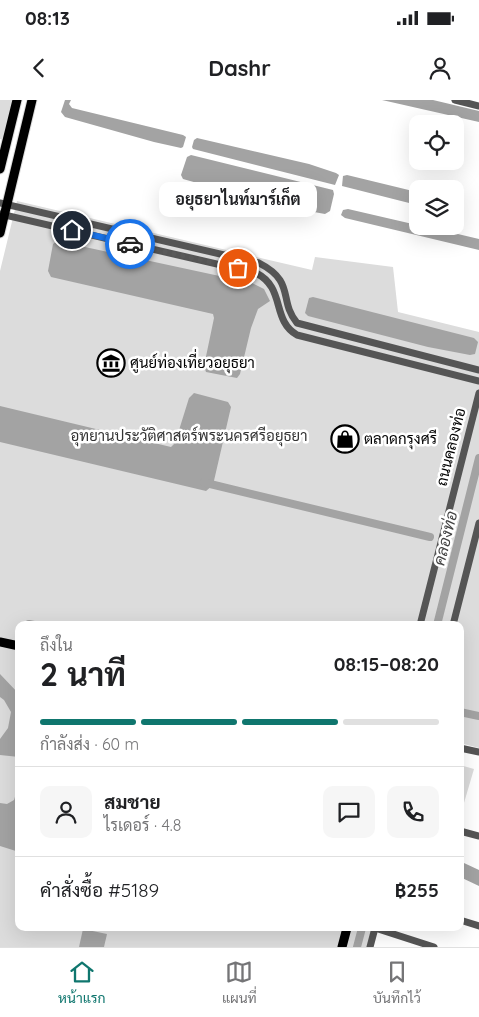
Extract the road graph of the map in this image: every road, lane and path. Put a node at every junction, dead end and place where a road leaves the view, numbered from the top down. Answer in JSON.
{"nodes":[{"id":1,"x":17,"y":100,"type":"edge"},
{"id":2,"x":32,"y":100,"type":"edge"},
{"id":3,"x":455,"y":100,"type":"edge"},
{"id":4,"x":479,"y":106,"type":"edge"},
{"id":5,"x":0,"y":169,"type":"edge"},
{"id":6,"x":3,"y":204,"type":"edge"},
{"id":7,"x":2,"y":214,"type":"edge"},
{"id":8,"x":0,"y":233,"type":"edge"},
{"id":9,"x":479,"y":370,"type":"edge"},
{"id":10,"x":479,"y":381,"type":"edge"},
{"id":11,"x":479,"y":392,"type":"edge"},
{"id":12,"x":479,"y":523,"type":"edge"},
{"id":13,"x":422,"y":621,"type":"edge"},
{"id":14,"x":454,"y":621,"type":"edge"},
{"id":15,"x":0,"y":642,"type":"edge"},
{"id":16,"x":15,"y":645,"type":"edge"},
{"id":17,"x":464,"y":749,"type":"edge"},
{"id":18,"x":479,"y":752,"type":"edge"},
{"id":19,"x":464,"y":832,"type":"edge"},
{"id":20,"x":479,"y":836,"type":"edge"},
{"id":21,"x":464,"y":921,"type":"edge"},
{"id":22,"x":479,"y":926,"type":"edge"},
{"id":23,"x":346,"y":931,"type":"edge"},
{"id":24,"x":374,"y":931,"type":"edge"},
{"id":25,"x":384,"y":931,"type":"edge"},
{"id":26,"x":342,"y":947,"type":"edge"},
{"id":27,"x":370,"y":947,"type":"edge"},
{"id":28,"x":434,"y":947,"type":"edge"}],
"edges":[{"from":1,"to":5,"type":"main road"},
{"from":2,"to":6,"type":"main road"},
{"from":3,"to":4,"type":"street"},
{"from":6,"to":7,"type":"main road"},
{"from":6,"to":9,"type":"street"},
{"from":7,"to":8,"type":"main road"},
{"from":7,"to":10,"type":"street"},
{"from":11,"to":13,"type":"street","name":"ถนนคลองท่อ"},
{"from":12,"to":14,"type":"street"},
{"from":15,"to":16,"type":"main road"},
{"from":17,"to":18,"type":"street"},
{"from":19,"to":20,"type":"street"},
{"from":21,"to":22,"type":"street"},
{"from":23,"to":26,"type":"main road"},
{"from":24,"to":27,"type":"street"},
{"from":25,"to":28,"type":"street"}]}
